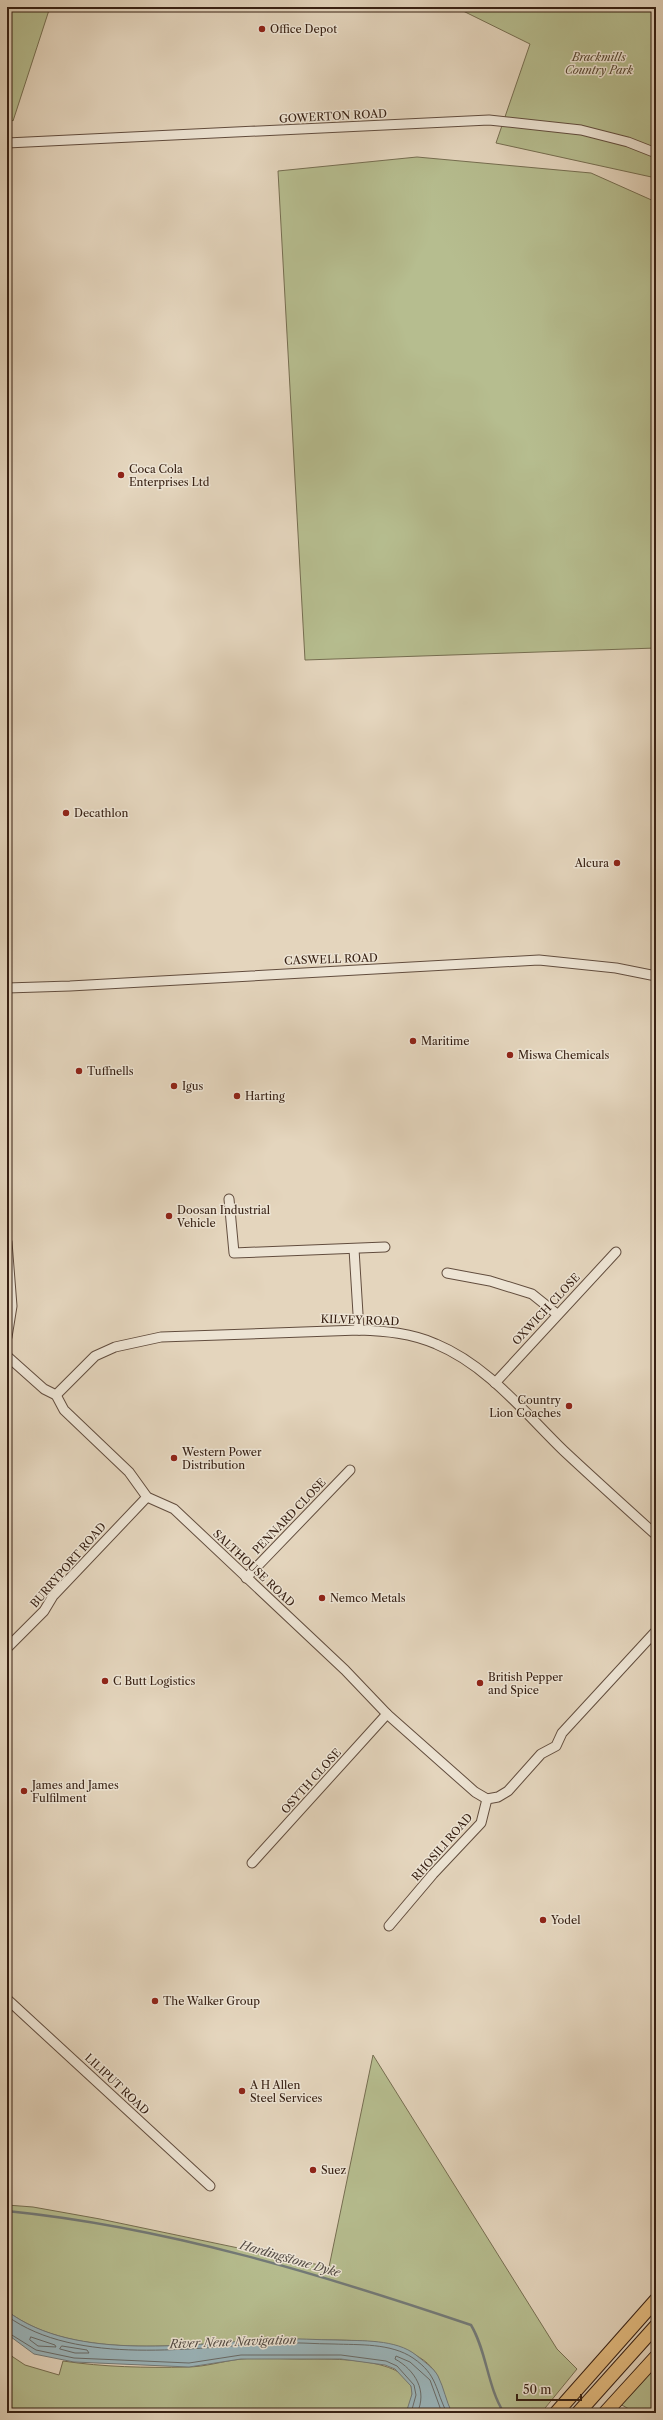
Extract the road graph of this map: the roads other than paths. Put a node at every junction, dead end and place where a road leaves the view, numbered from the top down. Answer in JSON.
{"nodes":[{"id":1,"x":7,"y":143,"type":"edge"},
{"id":2,"x":656,"y":153,"type":"edge"},
{"id":3,"x":656,"y":976,"type":"edge"},
{"id":4,"x":7,"y":988,"type":"edge"},
{"id":5,"x":229,"y":1199,"type":"dead end"},
{"id":6,"x":7,"y":1242,"type":"edge"},
{"id":7,"x":385,"y":1247,"type":"dead end"},
{"id":8,"x":354,"y":1249,"type":"junction"},
{"id":9,"x":616,"y":1252,"type":"dead end"},
{"id":10,"x":446,"y":1273,"type":"dead end"},
{"id":11,"x":557,"y":1314,"type":"junction"},
{"id":12,"x":359,"y":1330,"type":"junction"},
{"id":13,"x":7,"y":1337,"type":"edge"},
{"id":14,"x":7,"y":1356,"type":"edge"},
{"id":15,"x":495,"y":1383,"type":"junction"},
{"id":16,"x":56,"y":1395,"type":"junction"},
{"id":17,"x":350,"y":1470,"type":"dead end"},
{"id":18,"x":147,"y":1497,"type":"junction"},
{"id":19,"x":656,"y":1535,"type":"edge"},
{"id":20,"x":246,"y":1578,"type":"junction"},
{"id":21,"x":656,"y":1631,"type":"edge"},
{"id":22,"x":7,"y":1648,"type":"edge"},
{"id":23,"x":386,"y":1714,"type":"junction"},
{"id":24,"x":487,"y":1799,"type":"junction"},
{"id":25,"x":252,"y":1863,"type":"dead end"},
{"id":26,"x":388,"y":1926,"type":"dead end"},
{"id":27,"x":7,"y":1999,"type":"edge"},
{"id":28,"x":210,"y":2186,"type":"dead end"},
{"id":29,"x":656,"y":2300,"type":"edge"},
{"id":30,"x":656,"y":2326,"type":"edge"},
{"id":31,"x":656,"y":2357,"type":"edge"},
{"id":32,"x":579,"y":2411,"type":"edge"},
{"id":33,"x":556,"y":2413,"type":"edge"},
{"id":34,"x":605,"y":2413,"type":"edge"}],
"edges":[{"from":1,"to":2,"type":"street","name":"GOWERTON ROAD"},
{"from":3,"to":4,"type":"street","name":"CASWELL ROAD"},
{"from":5,"to":8,"type":"street"},
{"from":6,"to":13,"type":"street"},
{"from":7,"to":8,"type":"street"},
{"from":8,"to":12,"type":"street"},
{"from":9,"to":11,"type":"street","name":"OXWICH CLOSE"},
{"from":10,"to":11,"type":"street"},
{"from":11,"to":15,"type":"street","name":"OXWICH CLOSE"},
{"from":12,"to":15,"type":"street","name":"KILVEY ROAD"},
{"from":12,"to":16,"type":"street","name":"KILVEY ROAD"},
{"from":14,"to":16,"type":"street"},
{"from":15,"to":19,"type":"street","name":"KILVEY ROAD"},
{"from":16,"to":18,"type":"street"},
{"from":17,"to":20,"type":"street","name":"PENNARD CLOSE"},
{"from":18,"to":20,"type":"street","name":"SALTHOUSE ROAD"},
{"from":18,"to":22,"type":"street","name":"BURRYPORT ROAD"},
{"from":20,"to":23,"type":"street","name":"SALTHOUSE ROAD"},
{"from":21,"to":24,"type":"street"},
{"from":23,"to":24,"type":"street","name":"SALTHOUSE ROAD"},
{"from":23,"to":25,"type":"street","name":"OSYTH CLOSE"},
{"from":24,"to":26,"type":"street","name":"RHOSILI ROAD"},
{"from":27,"to":28,"type":"street","name":"LILIPUT ROAD"},
{"from":29,"to":33,"type":"highway"},
{"from":30,"to":32,"type":"highway"},
{"from":31,"to":34,"type":"highway"}]}
